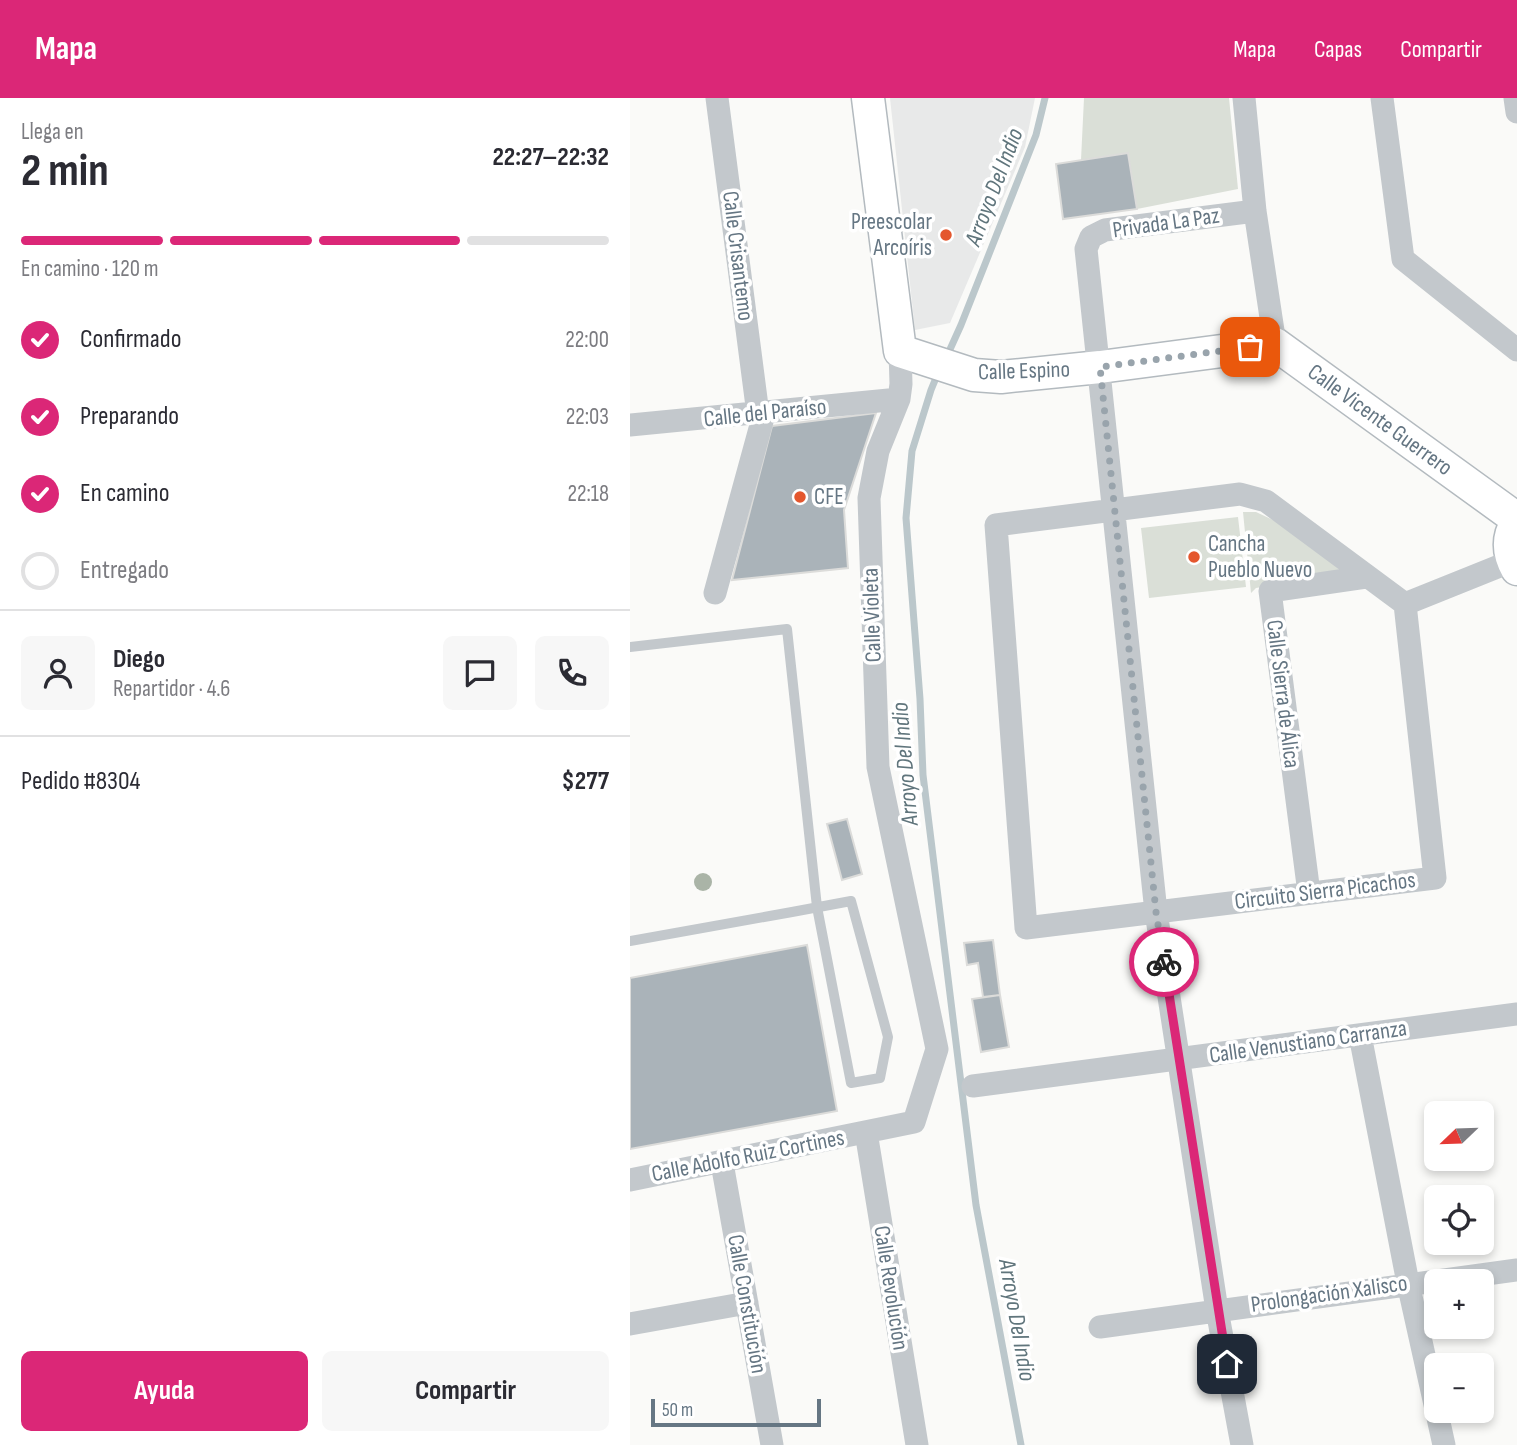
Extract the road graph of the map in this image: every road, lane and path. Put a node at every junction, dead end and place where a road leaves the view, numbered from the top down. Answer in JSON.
{"nodes":[{"id":1,"x":717,"y":98,"type":"edge"},
{"id":2,"x":868,"y":98,"type":"edge"},
{"id":3,"x":1244,"y":98,"type":"edge"},
{"id":4,"x":1382,"y":98,"type":"edge"},
{"id":5,"x":1515,"y":98,"type":"edge"},
{"id":6,"x":1517,"y":112,"type":"edge"},
{"id":7,"x":1255,"y":211,"type":"junction"},
{"id":8,"x":1513,"y":337,"type":"edge"},
{"id":9,"x":1275,"y":344,"type":"junction"},
{"id":10,"x":910,"y":355,"type":"junction"},
{"id":11,"x":1100,"y":367,"type":"junction"},
{"id":12,"x":899,"y":399,"type":"junction"},
{"id":13,"x":761,"y":414,"type":"junction"},
{"id":14,"x":630,"y":425,"type":"edge"},
{"id":15,"x":1115,"y":509,"type":"junction"},
{"id":16,"x":1517,"y":521,"type":"edge"},
{"id":17,"x":1515,"y":565,"type":"edge"},
{"id":18,"x":1366,"y":576,"type":"junction"},
{"id":19,"x":715,"y":593,"type":"dead end"},
{"id":20,"x":1405,"y":604,"type":"junction"},
{"id":21,"x":630,"y":647,"type":"edge"},
{"id":22,"x":1309,"y":894,"type":"junction"},
{"id":23,"x":817,"y":907,"type":"junction"},
{"id":24,"x":1156,"y":912,"type":"junction"},
{"id":25,"x":630,"y":941,"type":"edge"},
{"id":26,"x":1517,"y":1014,"type":"edge"},
{"id":27,"x":1360,"y":1035,"type":"junction"},
{"id":28,"x":1179,"y":1059,"type":"junction"},
{"id":29,"x":973,"y":1086,"type":"dead end"},
{"id":30,"x":866,"y":1132,"type":"junction"},
{"id":31,"x":722,"y":1163,"type":"junction"},
{"id":32,"x":630,"y":1180,"type":"edge"},
{"id":33,"x":1517,"y":1270,"type":"edge"},
{"id":34,"x":1408,"y":1283,"type":"junction"},
{"id":35,"x":747,"y":1303,"type":"junction"},
{"id":36,"x":1217,"y":1310,"type":"junction"},
{"id":37,"x":630,"y":1324,"type":"edge"},
{"id":38,"x":1100,"y":1327,"type":"dead end"},
{"id":39,"x":772,"y":1445,"type":"edge"},
{"id":40,"x":917,"y":1445,"type":"edge"},
{"id":41,"x":1242,"y":1445,"type":"edge"},
{"id":42,"x":1444,"y":1445,"type":"edge"}],
"edges":[{"from":1,"to":13,"type":"street","name":"Calle Crisantemo"},
{"from":2,"to":10,"type":"street","name":"Calle Violeta"},
{"from":3,"to":7,"type":"street"},
{"from":4,"to":8,"type":"street"},
{"from":5,"to":6,"type":"street"},
{"from":7,"to":9,"type":"street"},
{"from":7,"to":11,"type":"street","name":"Privada La Paz"},
{"from":9,"to":11,"type":"street","name":"Calle Espino"},
{"from":9,"to":16,"type":"street","name":"Calle Vicente Guerrero"},
{"from":10,"to":11,"type":"street","name":"Calle Espino"},
{"from":10,"to":12,"type":"street","name":"Calle Violeta"},
{"from":11,"to":15,"type":"street"},
{"from":12,"to":13,"type":"street","name":"Calle del Paraíso"},
{"from":12,"to":30,"type":"street","name":"Calle Violeta"},
{"from":13,"to":14,"type":"street","name":"Calle del Paraíso"},
{"from":13,"to":19,"type":"street"},
{"from":15,"to":18,"type":"street","name":"Circuito Sierra Picachos"},
{"from":15,"to":24,"type":"street"},
{"from":15,"to":24,"type":"street","name":"Circuito Sierra Picachos"},
{"from":16,"to":17,"type":"street"},
{"from":17,"to":20,"type":"street"},
{"from":18,"to":20,"type":"street","name":"Circuito Sierra Picachos"},
{"from":18,"to":22,"type":"street","name":"Calle Sierra de Álica"},
{"from":20,"to":22,"type":"street","name":"Circuito Sierra Picachos"},
{"from":21,"to":23,"type":"lane"},
{"from":22,"to":24,"type":"street","name":"Circuito Sierra Picachos"},
{"from":23,"to":23,"type":"lane"},
{"from":23,"to":25,"type":"lane"},
{"from":24,"to":28,"type":"street"},
{"from":26,"to":27,"type":"street","name":"Calle Venustiano Carranza"},
{"from":27,"to":28,"type":"street","name":"Calle Venustiano Carranza"},
{"from":27,"to":34,"type":"street"},
{"from":28,"to":29,"type":"street","name":"Calle Venustiano Carranza"},
{"from":28,"to":36,"type":"street"},
{"from":30,"to":31,"type":"street","name":"Calle Adolfo Ruiz Cortines"},
{"from":30,"to":40,"type":"street","name":"Calle Revolución"},
{"from":31,"to":32,"type":"street","name":"Calle Adolfo Ruiz Cortines"},
{"from":31,"to":35,"type":"street","name":"Calle Constitución"},
{"from":33,"to":34,"type":"street","name":"Prolongación Xalisco"},
{"from":34,"to":36,"type":"street","name":"Prolongación Xalisco"},
{"from":34,"to":42,"type":"street"},
{"from":35,"to":37,"type":"street"},
{"from":35,"to":39,"type":"street","name":"Calle Constitución"},
{"from":36,"to":38,"type":"street","name":"Prolongación Xalisco"},
{"from":36,"to":41,"type":"street"}]}
